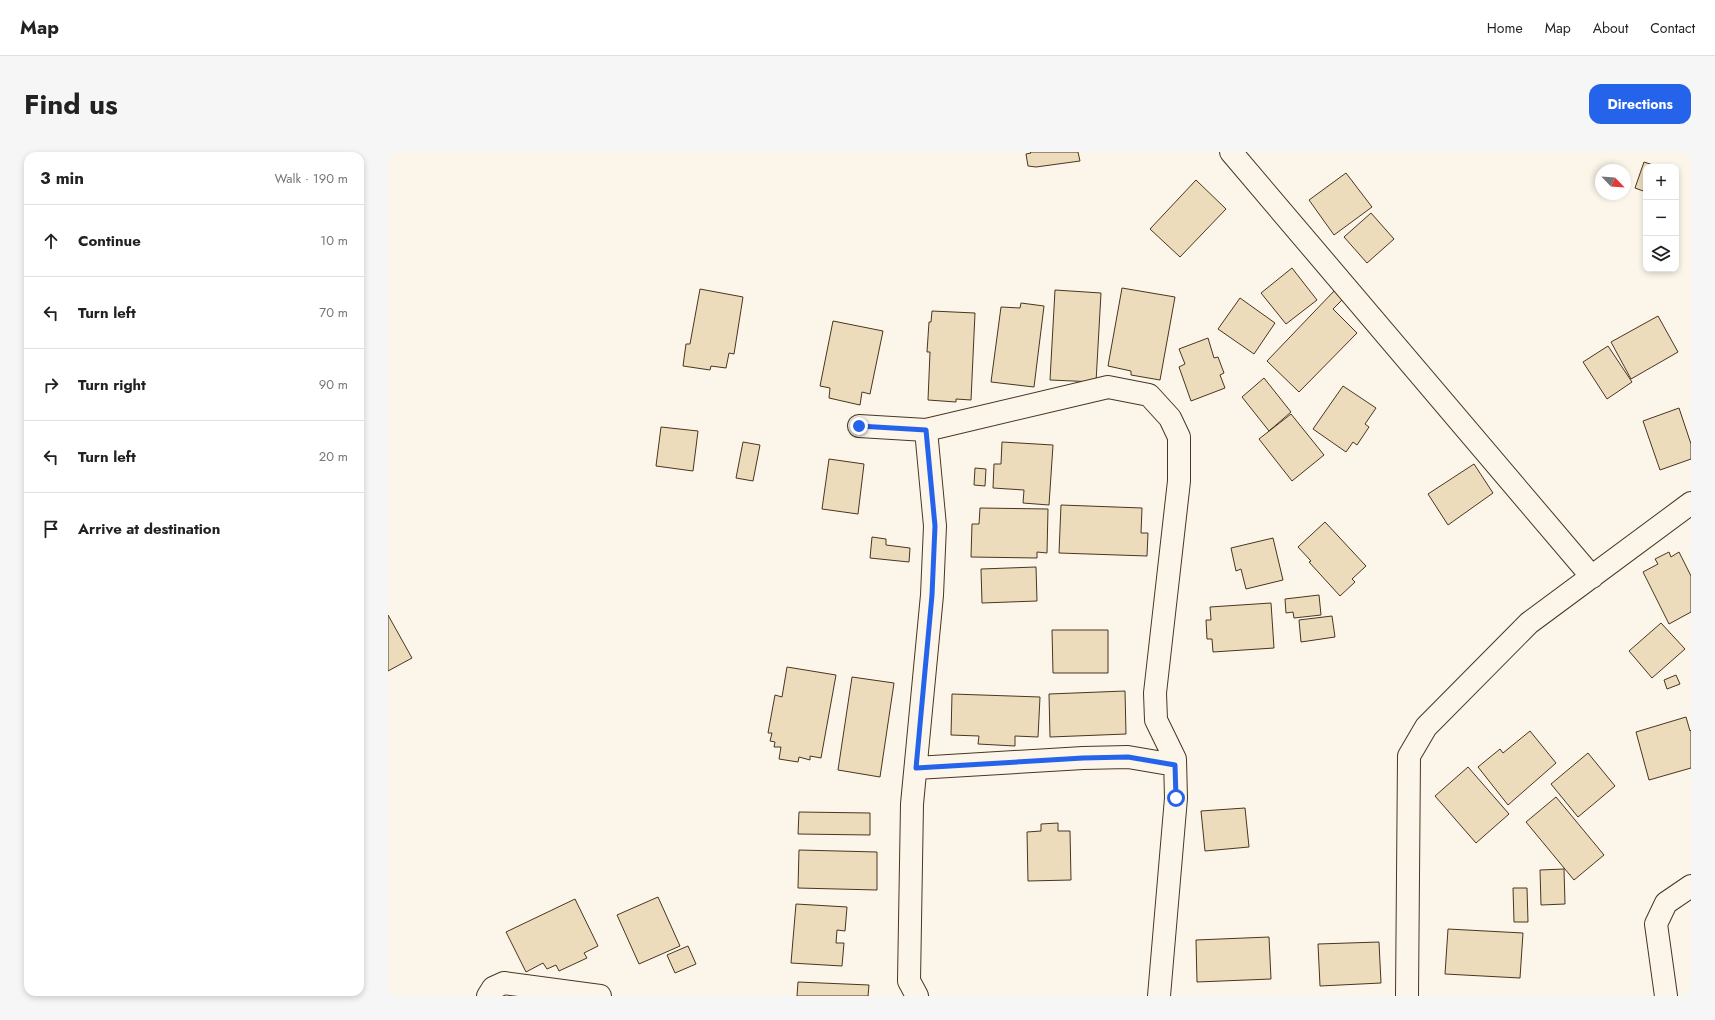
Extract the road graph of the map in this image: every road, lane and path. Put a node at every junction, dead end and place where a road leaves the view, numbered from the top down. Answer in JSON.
{"nodes":[{"id":1,"x":1231,"y":152,"type":"edge"},
{"id":2,"x":859,"y":426,"type":"dead end"},
{"id":3,"x":926,"y":430,"type":"junction"},
{"id":4,"x":1691,"y":503,"type":"edge"},
{"id":5,"x":1592,"y":577,"type":"junction"},
{"id":6,"x":1175,"y":765,"type":"junction"},
{"id":7,"x":916,"y":768,"type":"junction"},
{"id":8,"x":1691,"y":886,"type":"edge"},
{"id":9,"x":488,"y":996,"type":"edge"},
{"id":10,"x":600,"y":996,"type":"edge"},
{"id":11,"x":916,"y":996,"type":"edge"},
{"id":12,"x":1159,"y":996,"type":"edge"},
{"id":13,"x":1407,"y":996,"type":"edge"},
{"id":14,"x":1666,"y":996,"type":"edge"}],
"edges":[{"from":1,"to":5,"type":"street"},
{"from":2,"to":3,"type":"street"},
{"from":3,"to":6,"type":"street"},
{"from":3,"to":7,"type":"street"},
{"from":4,"to":5,"type":"street"},
{"from":5,"to":13,"type":"street"},
{"from":6,"to":7,"type":"street"},
{"from":6,"to":12,"type":"street"},
{"from":7,"to":11,"type":"street"},
{"from":8,"to":14,"type":"street"},
{"from":9,"to":10,"type":"street"}]}
